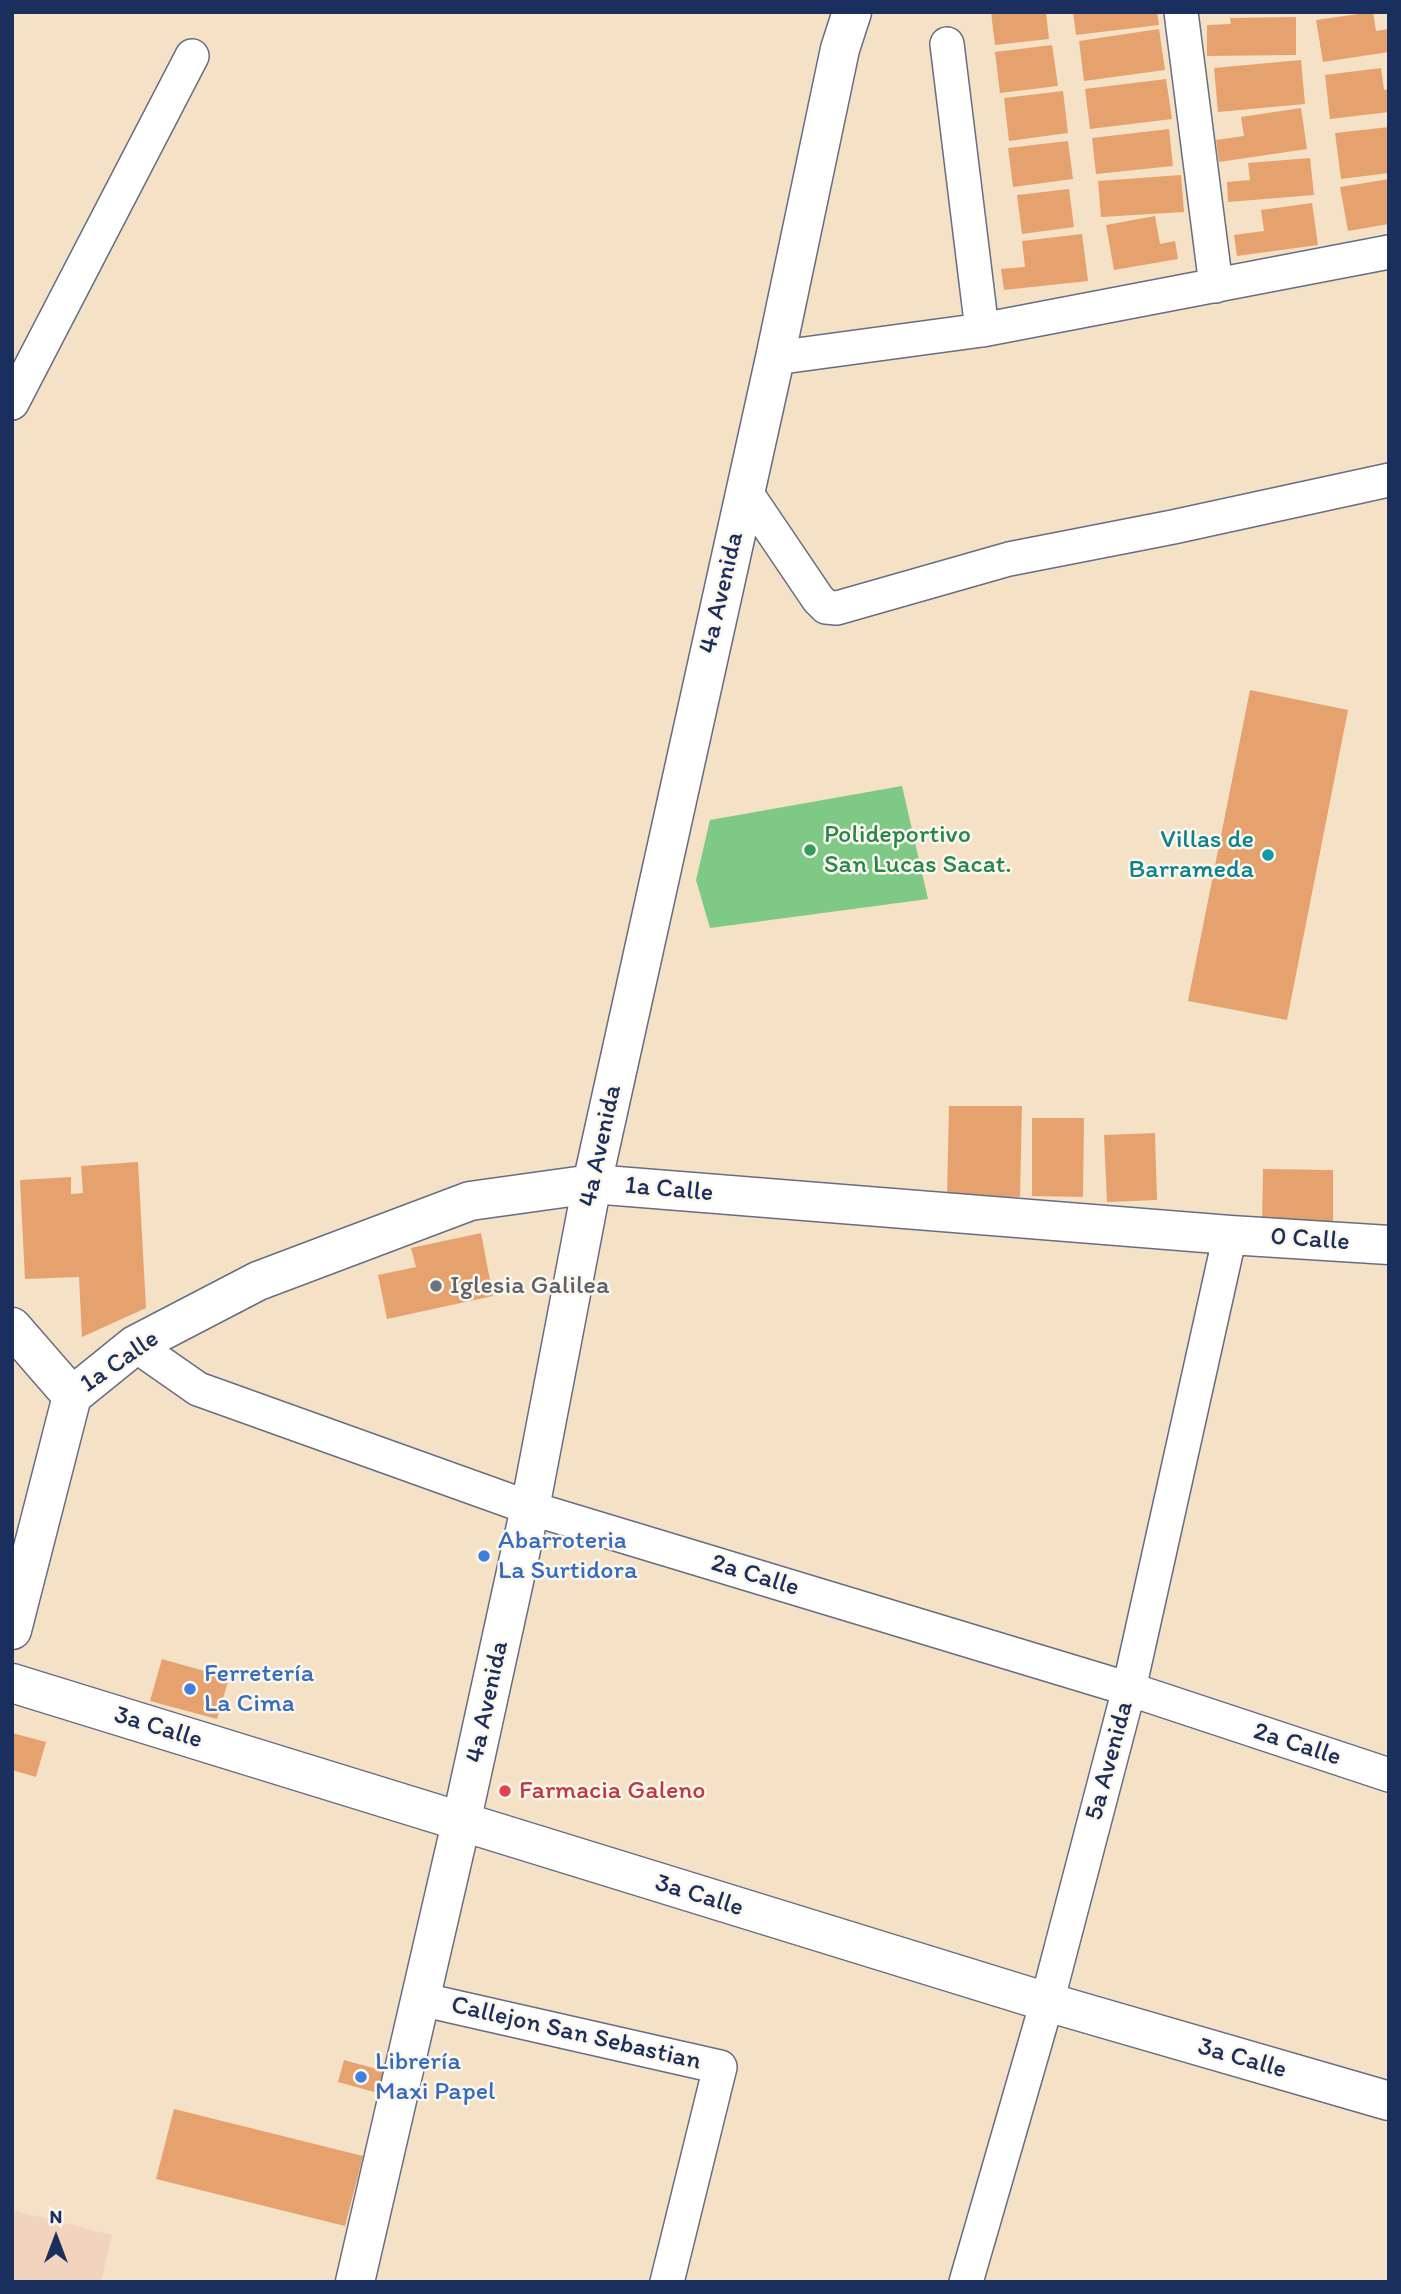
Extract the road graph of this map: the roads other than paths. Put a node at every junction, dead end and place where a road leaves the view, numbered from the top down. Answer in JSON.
{"nodes":[{"id":1,"x":852,"y":12,"type":"edge"},
{"id":2,"x":1181,"y":12,"type":"edge"},
{"id":3,"x":947,"y":44,"type":"dead end"},
{"id":4,"x":192,"y":56,"type":"dead end"},
{"id":5,"x":1389,"y":252,"type":"edge"},
{"id":6,"x":1216,"y":286,"type":"junction"},
{"id":7,"x":982,"y":330,"type":"junction"},
{"id":8,"x":775,"y":358,"type":"junction"},
{"id":9,"x":12,"y":403,"type":"edge"},
{"id":10,"x":1389,"y":480,"type":"edge"},
{"id":11,"x":745,"y":491,"type":"junction"},
{"id":12,"x":592,"y":1184,"type":"junction"},
{"id":13,"x":1230,"y":1235,"type":"junction"},
{"id":14,"x":1389,"y":1245,"type":"edge"},
{"id":15,"x":12,"y":1327,"type":"edge"},
{"id":16,"x":135,"y":1345,"type":"junction"},
{"id":17,"x":72,"y":1396,"type":"junction"},
{"id":18,"x":530,"y":1508,"type":"junction"},
{"id":19,"x":12,"y":1630,"type":"edge"},
{"id":20,"x":12,"y":1683,"type":"edge"},
{"id":21,"x":1129,"y":1689,"type":"junction"},
{"id":22,"x":1389,"y":1775,"type":"edge"},
{"id":23,"x":461,"y":1823,"type":"junction"},
{"id":24,"x":420,"y":1999,"type":"junction"},
{"id":25,"x":1047,"y":2002,"type":"junction"},
{"id":26,"x":1389,"y":2101,"type":"edge"},
{"id":27,"x":355,"y":2282,"type":"edge"},
{"id":28,"x":667,"y":2282,"type":"edge"},
{"id":29,"x":966,"y":2282,"type":"edge"}],
"edges":[{"from":1,"to":8,"type":"street","name":"4a Avenida"},
{"from":2,"to":6,"type":"street"},
{"from":3,"to":7,"type":"street"},
{"from":4,"to":9,"type":"street"},
{"from":5,"to":6,"type":"street"},
{"from":6,"to":7,"type":"street"},
{"from":7,"to":8,"type":"street"},
{"from":8,"to":11,"type":"street","name":"4a Avenida"},
{"from":10,"to":11,"type":"street"},
{"from":11,"to":12,"type":"street","name":"4a Avenida"},
{"from":12,"to":13,"type":"street","name":"1a Calle"},
{"from":12,"to":16,"type":"street","name":"1a Calle"},
{"from":12,"to":18,"type":"street","name":"4a Avenida"},
{"from":13,"to":14,"type":"street","name":"0 Calle"},
{"from":13,"to":21,"type":"street","name":"5a Avenida"},
{"from":15,"to":17,"type":"street"},
{"from":16,"to":17,"type":"street","name":"1a Calle"},
{"from":16,"to":18,"type":"street","name":"2a Calle"},
{"from":17,"to":19,"type":"street"},
{"from":18,"to":21,"type":"street","name":"2a Calle"},
{"from":18,"to":23,"type":"street","name":"4a Avenida"},
{"from":20,"to":23,"type":"street","name":"3a Calle"},
{"from":21,"to":22,"type":"street","name":"2a Calle"},
{"from":21,"to":25,"type":"street","name":"5a Avenida"},
{"from":23,"to":24,"type":"street","name":"4a Avenida"},
{"from":23,"to":25,"type":"street","name":"3a Calle"},
{"from":24,"to":27,"type":"street","name":"4a Avenida"},
{"from":24,"to":28,"type":"street","name":"Callejon San Sebastian"},
{"from":25,"to":26,"type":"street","name":"3a Calle"},
{"from":25,"to":29,"type":"street","name":"5a Avenida"}]}
